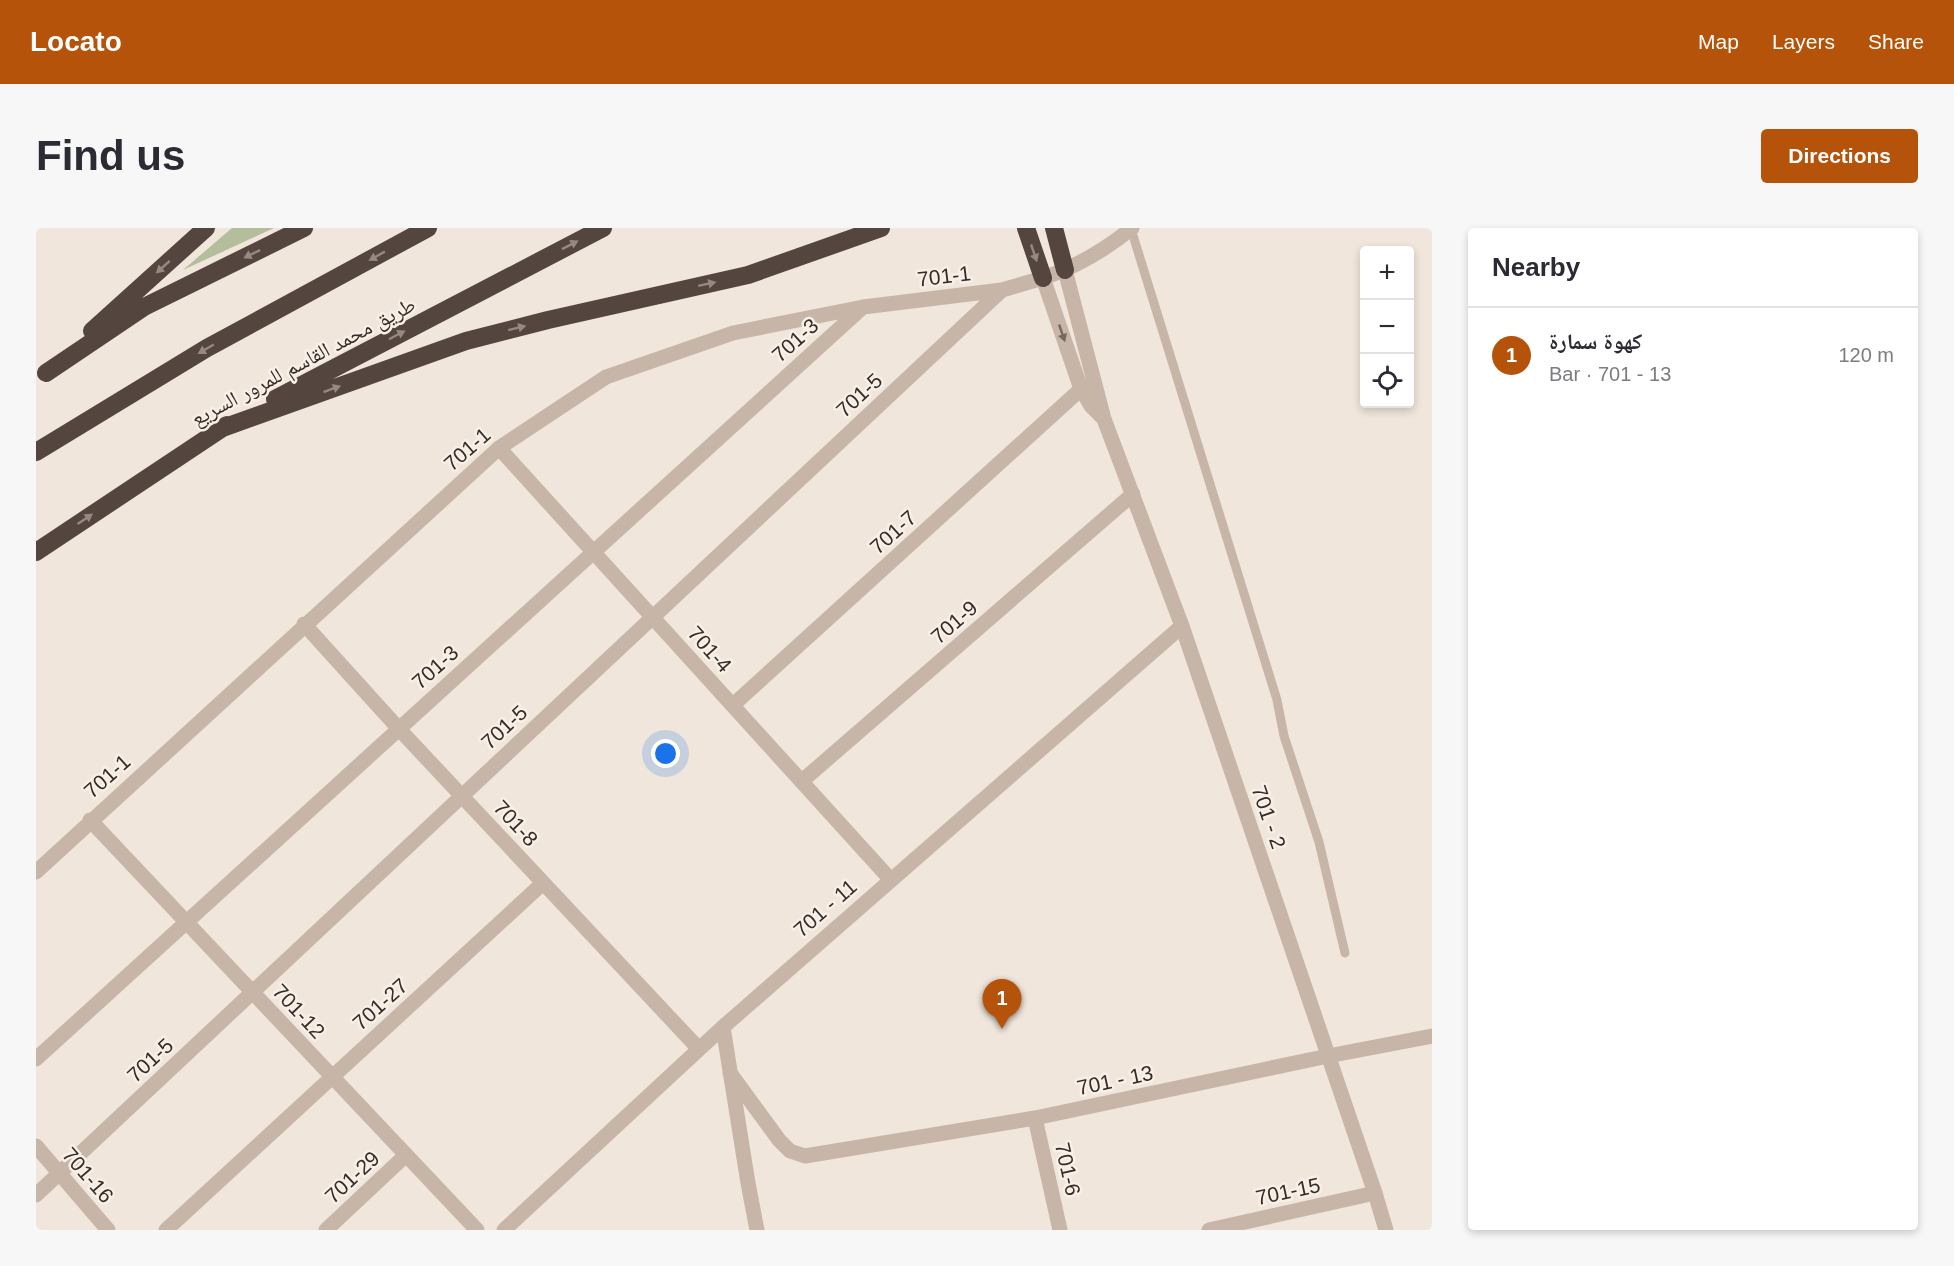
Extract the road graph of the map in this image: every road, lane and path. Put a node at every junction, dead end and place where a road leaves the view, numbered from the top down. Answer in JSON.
{"nodes":[{"id":1,"x":206,"y":228,"type":"edge"},
{"id":2,"x":304,"y":228,"type":"edge"},
{"id":3,"x":429,"y":228,"type":"edge"},
{"id":4,"x":603,"y":228,"type":"edge"},
{"id":5,"x":881,"y":228,"type":"edge"},
{"id":6,"x":1026,"y":228,"type":"edge"},
{"id":7,"x":1054,"y":228,"type":"edge"},
{"id":8,"x":1131,"y":228,"type":"edge"},
{"id":9,"x":1065,"y":270,"type":"junction"},
{"id":10,"x":1043,"y":278,"type":"junction"},
{"id":11,"x":1002,"y":290,"type":"junction"},
{"id":12,"x":863,"y":307,"type":"junction"},
{"id":13,"x":41,"y":377,"type":"edge"},
{"id":14,"x":1081,"y":389,"type":"junction"},
{"id":15,"x":1104,"y":419,"type":"junction"},
{"id":16,"x":217,"y":430,"type":"junction"},
{"id":17,"x":499,"y":448,"type":"junction"},
{"id":18,"x":36,"y":452,"type":"edge"},
{"id":19,"x":1133,"y":494,"type":"junction"},
{"id":20,"x":36,"y":552,"type":"edge"},
{"id":21,"x":593,"y":552,"type":"junction"},
{"id":22,"x":653,"y":617,"type":"junction"},
{"id":23,"x":304,"y":624,"type":"junction"},
{"id":24,"x":1182,"y":626,"type":"junction"},
{"id":25,"x":733,"y":705,"type":"junction"},
{"id":26,"x":399,"y":729,"type":"junction"},
{"id":27,"x":802,"y":782,"type":"junction"},
{"id":28,"x":462,"y":796,"type":"junction"},
{"id":29,"x":90,"y":820,"type":"junction"},
{"id":30,"x":36,"y":872,"type":"edge"},
{"id":31,"x":890,"y":879,"type":"junction"},
{"id":32,"x":543,"y":883,"type":"junction"},
{"id":33,"x":187,"y":922,"type":"junction"},
{"id":34,"x":1345,"y":953,"type":"dead end"},
{"id":35,"x":252,"y":992,"type":"junction"},
{"id":36,"x":723,"y":1027,"type":"junction"},
{"id":37,"x":1432,"y":1036,"type":"edge"},
{"id":38,"x":699,"y":1049,"type":"junction"},
{"id":39,"x":1328,"y":1056,"type":"junction"},
{"id":40,"x":36,"y":1059,"type":"edge"},
{"id":41,"x":730,"y":1073,"type":"junction"},
{"id":42,"x":332,"y":1076,"type":"junction"},
{"id":43,"x":1035,"y":1118,"type":"junction"},
{"id":44,"x":36,"y":1146,"type":"edge"},
{"id":45,"x":406,"y":1155,"type":"junction"},
{"id":46,"x":59,"y":1173,"type":"junction"},
{"id":47,"x":1375,"y":1193,"type":"junction"},
{"id":48,"x":36,"y":1195,"type":"edge"},
{"id":49,"x":108,"y":1230,"type":"edge"},
{"id":50,"x":166,"y":1230,"type":"edge"},
{"id":51,"x":326,"y":1230,"type":"edge"},
{"id":52,"x":477,"y":1230,"type":"edge"},
{"id":53,"x":504,"y":1230,"type":"edge"},
{"id":54,"x":757,"y":1230,"type":"edge"},
{"id":55,"x":1060,"y":1230,"type":"edge"},
{"id":56,"x":1209,"y":1230,"type":"edge"},
{"id":57,"x":1386,"y":1230,"type":"edge"}],
"edges":[{"from":1,"to":13,"type":"highway","one_way":true},
{"from":2,"to":13,"type":"highway","one_way":true},
{"from":3,"to":18,"type":"highway","one_way":true},
{"from":16,"to":4,"type":"highway","name":"طريق محمد القاسم للمرور السريع","one_way":true},
{"from":16,"to":5,"type":"highway","one_way":true},
{"from":6,"to":10,"type":"highway","one_way":true},
{"from":7,"to":9,"type":"highway"},
{"from":8,"to":9,"type":"street","name":"701-1"},
{"from":8,"to":34,"type":"lane"},
{"from":9,"to":10,"type":"street","name":"701-1"},
{"from":9,"to":15,"type":"street"},
{"from":10,"to":11,"type":"street","name":"701-1"},
{"from":10,"to":14,"type":"street","one_way":true},
{"from":11,"to":12,"type":"street","name":"701-1"},
{"from":11,"to":22,"type":"street","name":"701-5"},
{"from":12,"to":17,"type":"street","name":"701-1"},
{"from":12,"to":21,"type":"street","name":"701-3"},
{"from":14,"to":15,"type":"street"},
{"from":14,"to":25,"type":"street","name":"701-7"},
{"from":15,"to":19,"type":"street","name":"701 - 2"},
{"from":20,"to":16,"type":"highway","name":"طريق محمد القاسم للمرور السريع","one_way":true},
{"from":17,"to":21,"type":"street","name":"701-4"},
{"from":17,"to":23,"type":"street","name":"701-1"},
{"from":19,"to":24,"type":"street","name":"701 - 2"},
{"from":19,"to":27,"type":"street","name":"701-9"},
{"from":21,"to":22,"type":"street","name":"701-4"},
{"from":21,"to":26,"type":"street","name":"701-3"},
{"from":22,"to":25,"type":"street","name":"701-4"},
{"from":22,"to":28,"type":"street","name":"701-5"},
{"from":23,"to":26,"type":"street","name":"701-8"},
{"from":23,"to":29,"type":"street","name":"701-1"},
{"from":24,"to":31,"type":"street","name":"701 - 11"},
{"from":24,"to":39,"type":"street","name":"701 - 2"},
{"from":25,"to":27,"type":"street","name":"701-4"},
{"from":26,"to":28,"type":"street","name":"701-8"},
{"from":26,"to":33,"type":"street","name":"701-3"},
{"from":27,"to":31,"type":"street","name":"701-4"},
{"from":28,"to":32,"type":"street","name":"701-8"},
{"from":28,"to":35,"type":"street","name":"701-5"},
{"from":29,"to":30,"type":"street","name":"701-1"},
{"from":29,"to":33,"type":"street","name":"701-12"},
{"from":31,"to":36,"type":"street","name":"701 - 11"},
{"from":32,"to":38,"type":"street","name":"701-8"},
{"from":32,"to":42,"type":"street","name":"701-27"},
{"from":33,"to":35,"type":"street","name":"701-12"},
{"from":33,"to":40,"type":"street","name":"701-3"},
{"from":35,"to":42,"type":"street","name":"701-12"},
{"from":35,"to":46,"type":"street","name":"701-5"},
{"from":36,"to":38,"type":"street","name":"701 - 11"},
{"from":36,"to":41,"type":"street"},
{"from":37,"to":39,"type":"street","name":"701 - 13"},
{"from":38,"to":53,"type":"street","name":"701 - 11"},
{"from":39,"to":43,"type":"street","name":"701 - 13"},
{"from":39,"to":47,"type":"street","name":"701 - 2"},
{"from":41,"to":43,"type":"street","name":"701 - 13"},
{"from":41,"to":54,"type":"street"},
{"from":42,"to":45,"type":"street","name":"701-12"},
{"from":42,"to":50,"type":"street","name":"701-27"},
{"from":43,"to":55,"type":"street","name":"701-6"},
{"from":44,"to":46,"type":"street","name":"701-16"},
{"from":45,"to":51,"type":"street","name":"701-29"},
{"from":45,"to":52,"type":"street","name":"701-12"},
{"from":46,"to":48,"type":"street","name":"701-5"},
{"from":46,"to":49,"type":"street","name":"701-16"},
{"from":47,"to":56,"type":"street","name":"701-15"},
{"from":47,"to":57,"type":"street","name":"701 - 2"}]}
